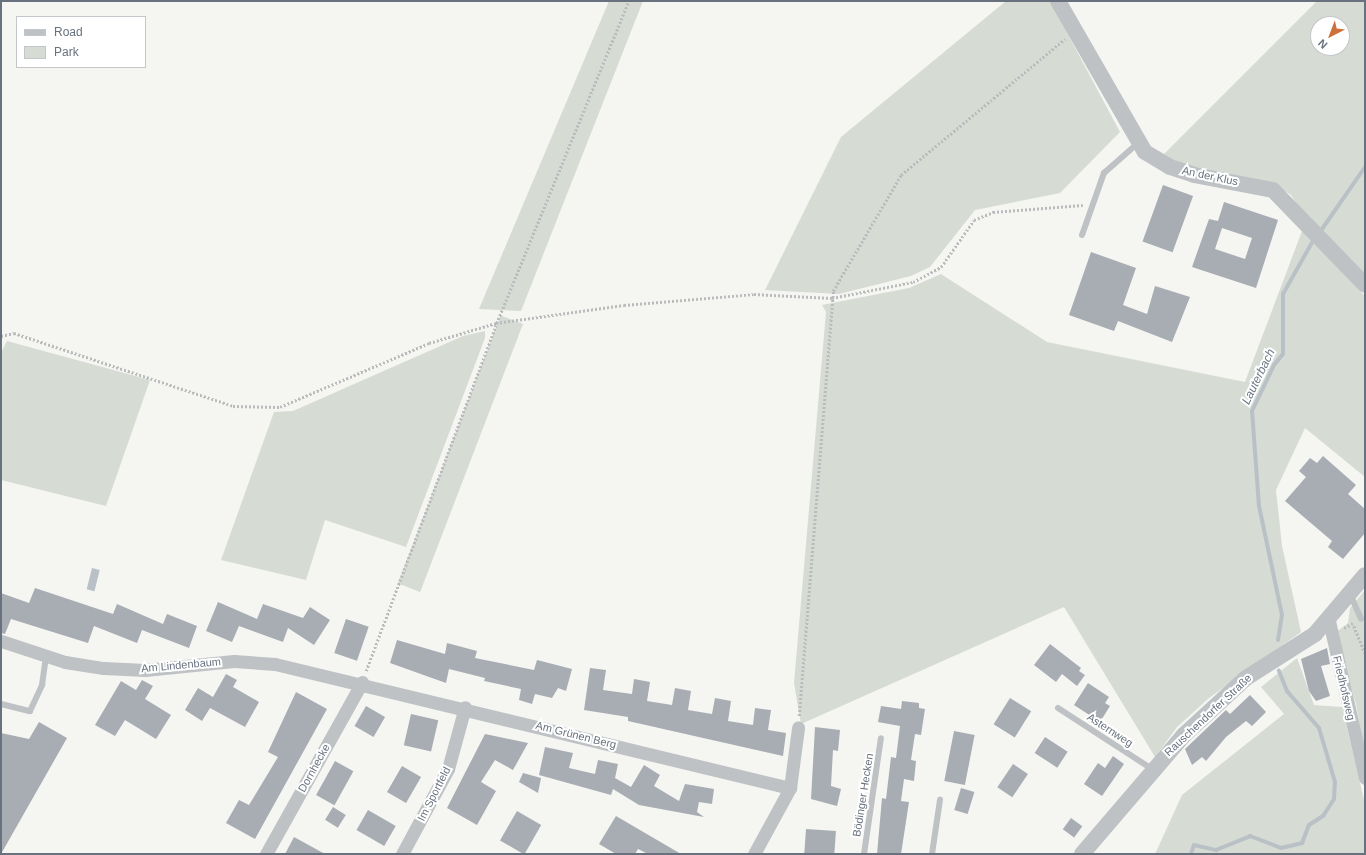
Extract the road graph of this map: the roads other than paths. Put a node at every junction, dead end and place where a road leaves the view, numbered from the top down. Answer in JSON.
{"nodes":[{"id":1,"x":1058,"y":1,"type":"edge"},
{"id":2,"x":1138,"y":143,"type":"junction"},
{"id":3,"x":1082,"y":235,"type":"dead end"},
{"id":4,"x":1365,"y":285,"type":"edge"},
{"id":5,"x":1365,"y":575,"type":"edge"},
{"id":6,"x":1350,"y":593,"type":"junction"},
{"id":7,"x":1360,"y":619,"type":"road end"},
{"id":8,"x":1329,"y":621,"type":"junction"},
{"id":9,"x":1,"y":641,"type":"edge"},
{"id":10,"x":46,"y":656,"type":"junction"},
{"id":11,"x":362,"y":682,"type":"junction"},
{"id":12,"x":1,"y":704,"type":"edge"},
{"id":13,"x":465,"y":707,"type":"junction"},
{"id":14,"x":1058,"y":708,"type":"dead end"},
{"id":15,"x":798,"y":728,"type":"road end"},
{"id":16,"x":881,"y":738,"type":"dead end"},
{"id":17,"x":1152,"y":769,"type":"junction"},
{"id":18,"x":1365,"y":778,"type":"edge"},
{"id":19,"x":790,"y":788,"type":"junction"},
{"id":20,"x":940,"y":800,"type":"dead end"},
{"id":21,"x":266,"y":854,"type":"edge"},
{"id":22,"x":402,"y":854,"type":"edge"},
{"id":23,"x":754,"y":854,"type":"edge"},
{"id":24,"x":864,"y":854,"type":"edge"},
{"id":25,"x":932,"y":854,"type":"edge"},
{"id":26,"x":1082,"y":854,"type":"edge"}],
"edges":[{"from":1,"to":2,"type":"street","name":"An der Klus"},
{"from":2,"to":3,"type":"lane"},
{"from":2,"to":4,"type":"street","name":"An der Klus"},
{"from":5,"to":6,"type":"street","name":"Rauschendorfer Straße"},
{"from":6,"to":7,"type":"lane"},
{"from":6,"to":8,"type":"street","name":"Rauschendorfer Straße"},
{"from":8,"to":17,"type":"street","name":"Rauschendorfer Straße"},
{"from":8,"to":18,"type":"street","name":"Friedhofsweg"},
{"from":9,"to":10,"type":"street","name":"Am Lindenbaum"},
{"from":10,"to":11,"type":"street","name":"Am Lindenbaum"},
{"from":10,"to":12,"type":"lane"},
{"from":11,"to":13,"type":"street","name":"Am Grünen Berg"},
{"from":11,"to":21,"type":"street","name":"Dornhecke"},
{"from":13,"to":19,"type":"street","name":"Am Grünen Berg"},
{"from":13,"to":22,"type":"street","name":"Im Sportfeld"},
{"from":14,"to":17,"type":"lane","name":"Asternweg"},
{"from":15,"to":19,"type":"street"},
{"from":16,"to":24,"type":"lane","name":"Bödinger Hecken"},
{"from":17,"to":26,"type":"street","name":"Rauschendorfer Straße"},
{"from":19,"to":23,"type":"street"},
{"from":20,"to":25,"type":"lane"}]}
